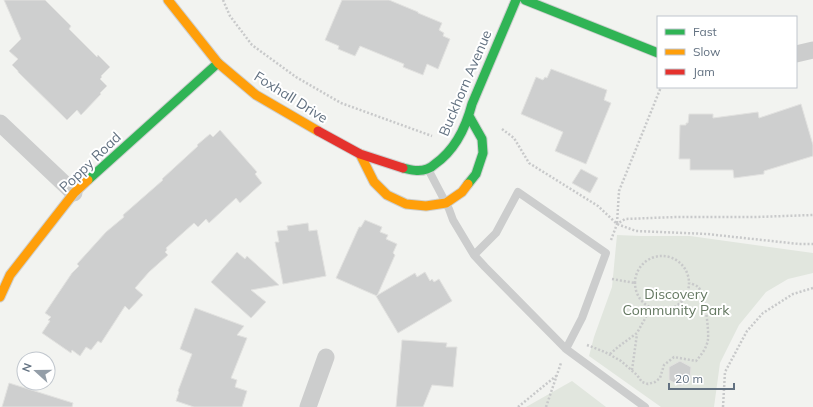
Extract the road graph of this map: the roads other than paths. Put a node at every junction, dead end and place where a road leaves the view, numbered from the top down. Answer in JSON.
{"nodes":[{"id":1,"x":168,"y":0,"type":"edge"},
{"id":2,"x":516,"y":0,"type":"edge"},
{"id":3,"x":525,"y":0,"type":"edge"},
{"id":4,"x":813,"y":50,"type":"edge"},
{"id":5,"x":657,"y":53,"type":"edge"},
{"id":6,"x":797,"y":54,"type":"edge"},
{"id":7,"x":218,"y":63,"type":"junction"},
{"id":8,"x":469,"y":116,"type":"junction"},
{"id":9,"x":0,"y":123,"type":"edge"},
{"id":10,"x":360,"y":154,"type":"junction"},
{"id":11,"x":428,"y":169,"type":"junction"},
{"id":12,"x":74,"y":193,"type":"junction"},
{"id":13,"x":446,"y":203,"type":"junction"},
{"id":14,"x":474,"y":255,"type":"junction"},
{"id":15,"x":0,"y":297,"type":"edge"},
{"id":16,"x":566,"y":349,"type":"junction"},
{"id":17,"x":326,"y":357,"type":"dead end"},
{"id":18,"x":308,"y":407,"type":"edge"},
{"id":19,"x":646,"y":407,"type":"edge"}],
"edges":[{"from":1,"to":7,"type":"street","name":"Foxhall Drive"},
{"from":2,"to":8,"type":"street","name":"Buckhorn Avenue"},
{"from":3,"to":5,"type":"street"},
{"from":4,"to":6,"type":"street"},
{"from":7,"to":10,"type":"street","name":"Foxhall Drive"},
{"from":7,"to":12,"type":"street","name":"Poppy Road"},
{"from":8,"to":11,"type":"street","name":"Buckhorn Avenue"},
{"from":8,"to":13,"type":"street"},
{"from":9,"to":12,"type":"street"},
{"from":10,"to":11,"type":"street","name":"Foxhall Drive"},
{"from":10,"to":13,"type":"street"},
{"from":11,"to":13,"type":"lane"},
{"from":12,"to":15,"type":"street","name":"Poppy Road"},
{"from":13,"to":14,"type":"lane"},
{"from":14,"to":16,"type":"lane"},
{"from":14,"to":16,"type":"lane"},
{"from":16,"to":19,"type":"lane"},
{"from":17,"to":18,"type":"street"}]}
